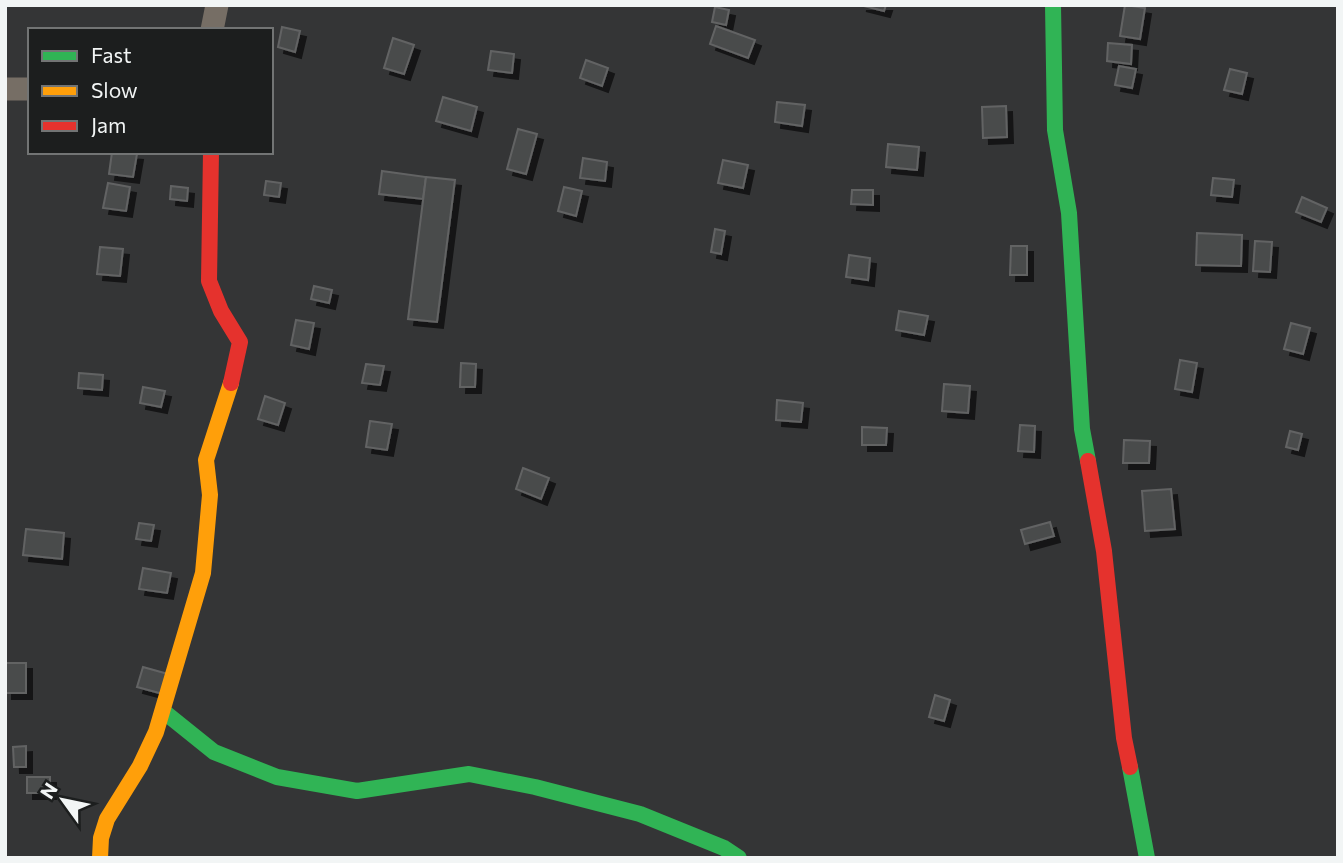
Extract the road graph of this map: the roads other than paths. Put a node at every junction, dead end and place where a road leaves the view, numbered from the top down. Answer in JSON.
{"nodes":[{"id":1,"x":217,"y":5,"type":"edge"},
{"id":2,"x":1053,"y":5,"type":"edge"},
{"id":3,"x":212,"y":28,"type":"edge"},
{"id":4,"x":5,"y":89,"type":"edge"},
{"id":5,"x":28,"y":89,"type":"edge"},
{"id":6,"x":211,"y":154,"type":"edge"},
{"id":7,"x":163,"y":711,"type":"junction"},
{"id":8,"x":100,"y":858,"type":"edge"},
{"id":9,"x":738,"y":858,"type":"edge"},
{"id":10,"x":1147,"y":858,"type":"edge"}],
"edges":[{"from":1,"to":3,"type":"street"},
{"from":2,"to":10,"type":"street"},
{"from":4,"to":5,"type":"street"},
{"from":6,"to":7,"type":"street"},
{"from":7,"to":8,"type":"street"},
{"from":7,"to":9,"type":"street"}]}
